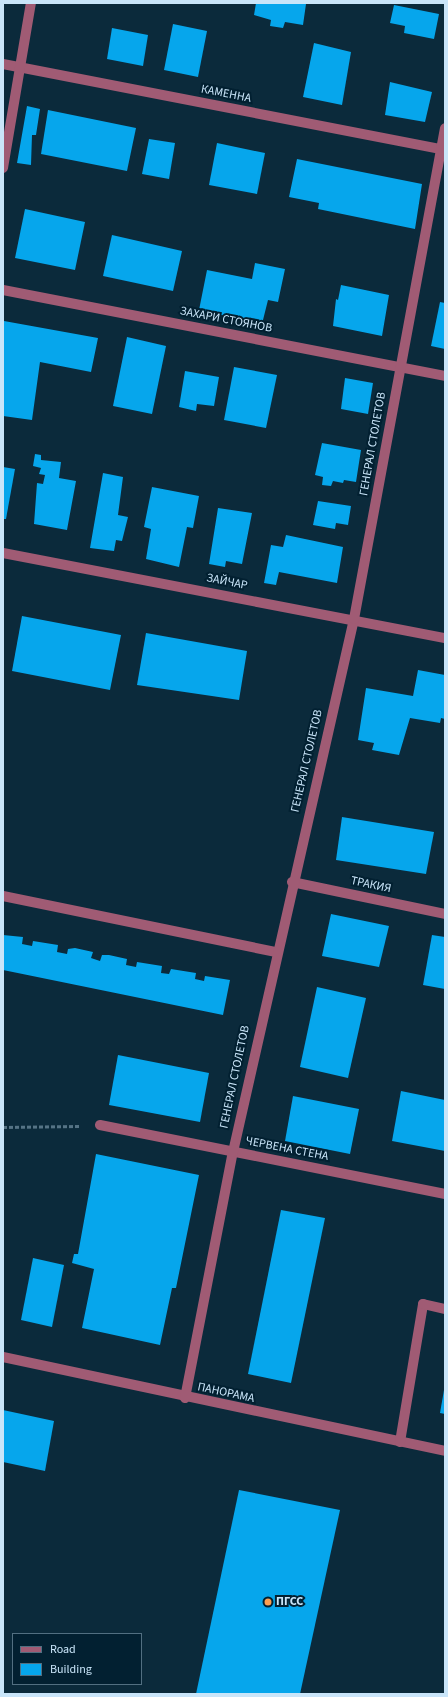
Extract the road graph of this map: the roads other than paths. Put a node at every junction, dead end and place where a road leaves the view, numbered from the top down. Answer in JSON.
{"nodes":[{"id":1,"x":31,"y":3,"type":"edge"},
{"id":2,"x":3,"y":64,"type":"edge"},
{"id":3,"x":20,"y":67,"type":"junction"},
{"id":4,"x":445,"y":128,"type":"edge"},
{"id":5,"x":443,"y":149,"type":"edge"},
{"id":6,"x":3,"y":168,"type":"edge"},
{"id":7,"x":3,"y":290,"type":"edge"},
{"id":8,"x":400,"y":367,"type":"junction"},
{"id":9,"x":445,"y":376,"type":"edge"},
{"id":10,"x":3,"y":553,"type":"edge"},
{"id":11,"x":354,"y":619,"type":"junction"},
{"id":12,"x":445,"y":638,"type":"edge"},
{"id":13,"x":292,"y":882,"type":"junction"},
{"id":14,"x":3,"y":896,"type":"edge"},
{"id":15,"x":445,"y":914,"type":"edge"},
{"id":16,"x":276,"y":952,"type":"junction"},
{"id":17,"x":100,"y":1125,"type":"road end"},
{"id":18,"x":233,"y":1152,"type":"junction"},
{"id":19,"x":445,"y":1194,"type":"edge"},
{"id":20,"x":445,"y":1308,"type":"edge"},
{"id":21,"x":3,"y":1357,"type":"edge"},
{"id":22,"x":185,"y":1398,"type":"junction"},
{"id":23,"x":400,"y":1442,"type":"junction"},
{"id":24,"x":445,"y":1451,"type":"edge"}],
"edges":[{"from":1,"to":3,"type":"street"},
{"from":2,"to":3,"type":"street","name":"КАМЕННА"},
{"from":3,"to":5,"type":"street","name":"КАМЕННА"},
{"from":3,"to":6,"type":"street"},
{"from":4,"to":5,"type":"street","name":"ГЕНЕРАЛ СТОЛЕТОВ"},
{"from":5,"to":8,"type":"street","name":"ГЕНЕРАЛ СТОЛЕТОВ"},
{"from":7,"to":8,"type":"street","name":"ЗАХАРИ СТОЯНОВ"},
{"from":8,"to":9,"type":"street","name":"ЗАХАРИ СТОЯНОВ"},
{"from":8,"to":11,"type":"street","name":"ГЕНЕРАЛ СТОЛЕТОВ"},
{"from":10,"to":11,"type":"street","name":"ЗАЙЧАР"},
{"from":11,"to":12,"type":"street","name":"ЗАЙЧАР"},
{"from":11,"to":13,"type":"street","name":"ГЕНЕРАЛ СТОЛЕТОВ"},
{"from":13,"to":15,"type":"street","name":"ТРАКИЯ"},
{"from":13,"to":16,"type":"street","name":"ГЕНЕРАЛ СТОЛЕТОВ"},
{"from":14,"to":16,"type":"street"},
{"from":16,"to":18,"type":"street","name":"ГЕНЕРАЛ СТОЛЕТОВ"},
{"from":17,"to":18,"type":"street","name":"ЧЕРВЕНА СТЕНА"},
{"from":18,"to":19,"type":"street","name":"ЧЕРВЕНА СТЕНА"},
{"from":18,"to":22,"type":"street","name":"ГЕНЕРАЛ СТОЛЕТОВ"},
{"from":20,"to":23,"type":"street"},
{"from":21,"to":22,"type":"street","name":"ПАНОРАМА"},
{"from":22,"to":23,"type":"street","name":"ПАНОРАМА"},
{"from":23,"to":24,"type":"street","name":"ПАНОРАМА"}]}
